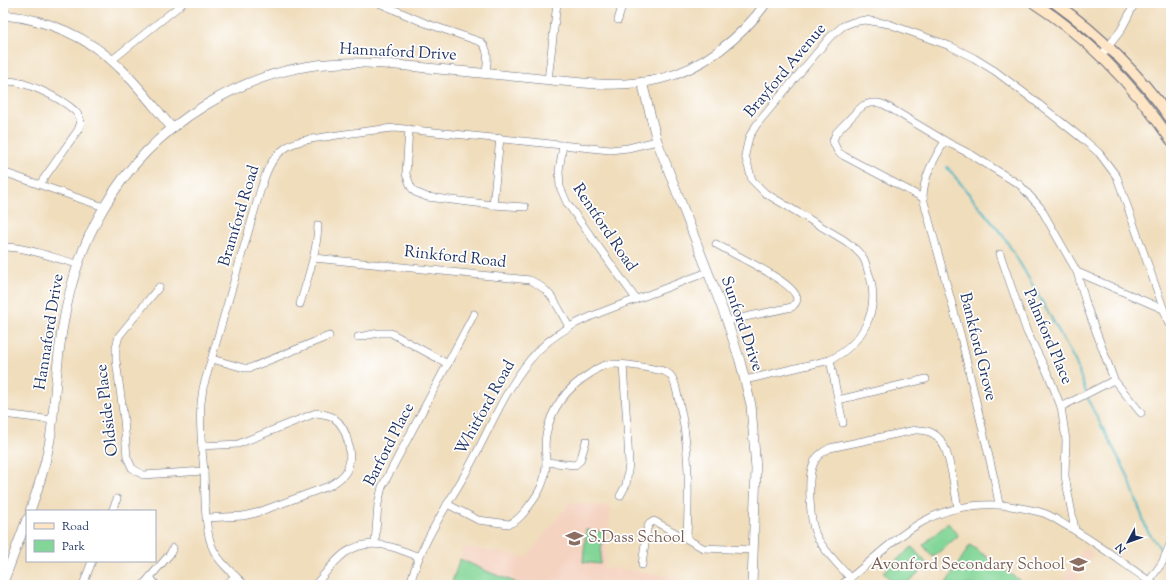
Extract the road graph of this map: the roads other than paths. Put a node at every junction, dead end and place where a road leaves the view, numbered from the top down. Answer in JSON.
{"nodes":[{"id":1,"x":183,"y":3,"type":"edge"},
{"id":2,"x":379,"y":3,"type":"edge"},
{"id":3,"x":557,"y":3,"type":"edge"},
{"id":4,"x":623,"y":3,"type":"edge"},
{"id":5,"x":766,"y":3,"type":"edge"},
{"id":6,"x":1034,"y":3,"type":"edge"},
{"id":7,"x":1055,"y":3,"type":"edge"},
{"id":8,"x":1135,"y":3,"type":"edge"},
{"id":9,"x":3,"y":15,"type":"edge"},
{"id":10,"x":618,"y":20,"type":"dead end"},
{"id":11,"x":1109,"y":47,"type":"junction"},
{"id":12,"x":1101,"y":56,"type":"junction"},
{"id":13,"x":112,"y":60,"type":"junction"},
{"id":14,"x":486,"y":74,"type":"junction"},
{"id":15,"x":548,"y":80,"type":"junction"},
{"id":16,"x":3,"y":82,"type":"edge"},
{"id":17,"x":642,"y":82,"type":"junction"},
{"id":18,"x":1171,"y":119,"type":"edge"},
{"id":19,"x":172,"y":128,"type":"junction"},
{"id":20,"x":409,"y":129,"type":"junction"},
{"id":21,"x":500,"y":138,"type":"junction"},
{"id":22,"x":1171,"y":140,"type":"edge"},
{"id":23,"x":657,"y":141,"type":"junction"},
{"id":24,"x":945,"y":141,"type":"junction"},
{"id":25,"x":563,"y":145,"type":"junction"},
{"id":26,"x":3,"y":172,"type":"edge"},
{"id":27,"x":40,"y":184,"type":"junction"},
{"id":28,"x":924,"y":198,"type":"junction"},
{"id":29,"x":493,"y":205,"type":"junction"},
{"id":30,"x":104,"y":207,"type":"junction"},
{"id":31,"x":525,"y":207,"type":"dead end"},
{"id":32,"x":318,"y":225,"type":"dead end"},
{"id":33,"x":716,"y":244,"type":"dead end"},
{"id":34,"x":3,"y":247,"type":"edge"},
{"id":35,"x":1000,"y":254,"type":"dead end"},
{"id":36,"x":314,"y":258,"type":"junction"},
{"id":37,"x":77,"y":264,"type":"junction"},
{"id":38,"x":708,"y":272,"type":"junction"},
{"id":39,"x":1077,"y":272,"type":"junction"},
{"id":40,"x":159,"y":287,"type":"dead end"},
{"id":41,"x":636,"y":299,"type":"junction"},
{"id":42,"x":300,"y":304,"type":"dead end"},
{"id":43,"x":1163,"y":309,"type":"junction"},
{"id":44,"x":474,"y":314,"type":"dead end"},
{"id":45,"x":727,"y":321,"type":"junction"},
{"id":46,"x":569,"y":327,"type":"junction"},
{"id":47,"x":1171,"y":330,"type":"edge"},
{"id":48,"x":330,"y":336,"type":"dead end"},
{"id":49,"x":358,"y":337,"type":"dead end"},
{"id":50,"x":212,"y":359,"type":"junction"},
{"id":51,"x":830,"y":360,"type":"junction"},
{"id":52,"x":448,"y":364,"type":"junction"},
{"id":53,"x":623,"y":365,"type":"junction"},
{"id":54,"x":926,"y":379,"type":"dead end"},
{"id":55,"x":745,"y":380,"type":"junction"},
{"id":56,"x":1114,"y":380,"type":"junction"},
{"id":57,"x":838,"y":400,"type":"junction"},
{"id":58,"x":1061,"y":407,"type":"junction"},
{"id":59,"x":1141,"y":413,"type":"dead end"},
{"id":60,"x":3,"y":414,"type":"edge"},
{"id":61,"x":53,"y":420,"type":"junction"},
{"id":62,"x":843,"y":423,"type":"dead end"},
{"id":63,"x":586,"y":441,"type":"dead end"},
{"id":64,"x":202,"y":446,"type":"junction"},
{"id":65,"x":546,"y":462,"type":"junction"},
{"id":66,"x":204,"y":471,"type":"junction"},
{"id":67,"x":620,"y":496,"type":"dead end"},
{"id":68,"x":117,"y":499,"type":"dead end"},
{"id":69,"x":447,"y":504,"type":"junction"},
{"id":70,"x":999,"y":504,"type":"junction"},
{"id":71,"x":958,"y":508,"type":"junction"},
{"id":72,"x":30,"y":510,"type":"edge"},
{"id":73,"x":112,"y":510,"type":"edge"},
{"id":74,"x":207,"y":518,"type":"junction"},
{"id":75,"x":26,"y":522,"type":"edge"},
{"id":76,"x":1075,"y":530,"type":"junction"},
{"id":77,"x":687,"y":538,"type":"junction"},
{"id":78,"x":1171,"y":542,"type":"edge"},
{"id":79,"x":375,"y":544,"type":"junction"},
{"id":80,"x":753,"y":550,"type":"junction"},
{"id":81,"x":172,"y":551,"type":"dead end"},
{"id":82,"x":419,"y":557,"type":"junction"},
{"id":83,"x":92,"y":562,"type":"edge"},
{"id":84,"x":642,"y":565,"type":"dead end"},
{"id":85,"x":235,"y":576,"type":"junction"},
{"id":86,"x":150,"y":577,"type":"junction"},
{"id":87,"x":846,"y":582,"type":"edge"},
{"id":88,"x":3,"y":583,"type":"edge"},
{"id":89,"x":1152,"y":583,"type":"edge"},
{"id":90,"x":83,"y":585,"type":"edge"},
{"id":91,"x":143,"y":585,"type":"edge"},
{"id":92,"x":156,"y":585,"type":"edge"},
{"id":93,"x":226,"y":585,"type":"edge"},
{"id":94,"x":245,"y":585,"type":"edge"},
{"id":95,"x":314,"y":585,"type":"edge"},
{"id":96,"x":410,"y":585,"type":"edge"},
{"id":97,"x":752,"y":585,"type":"edge"}],
"edges":[{"from":1,"to":13,"type":"street"},
{"from":2,"to":14,"type":"street"},
{"from":3,"to":15,"type":"street"},
{"from":4,"to":10,"type":"street"},
{"from":5,"to":17,"type":"street","name":"Hannaford Drive"},
{"from":6,"to":12,"type":"main road"},
{"from":7,"to":11,"type":"main road"},
{"from":8,"to":11,"type":"street"},
{"from":9,"to":13,"type":"street"},
{"from":11,"to":12,"type":"street"},
{"from":11,"to":18,"type":"main road"},
{"from":12,"to":22,"type":"main road"},
{"from":13,"to":19,"type":"street"},
{"from":14,"to":15,"type":"street","name":"Hannaford Drive"},
{"from":14,"to":19,"type":"street","name":"Hannaford Drive"},
{"from":15,"to":17,"type":"street","name":"Hannaford Drive"},
{"from":16,"to":27,"type":"street"},
{"from":17,"to":23,"type":"street","name":"Sunford Drive"},
{"from":19,"to":30,"type":"street","name":"Hannaford Drive"},
{"from":20,"to":21,"type":"street","name":"Bramford Road"},
{"from":20,"to":29,"type":"street"},
{"from":20,"to":50,"type":"street","name":"Bramford Road"},
{"from":21,"to":25,"type":"street","name":"Bramford Road"},
{"from":21,"to":29,"type":"street"},
{"from":23,"to":25,"type":"street","name":"Bramford Road"},
{"from":23,"to":38,"type":"street","name":"Sunford Drive"},
{"from":24,"to":28,"type":"street","name":"Bankford Grove"},
{"from":24,"to":28,"type":"street"},
{"from":24,"to":39,"type":"street"},
{"from":25,"to":41,"type":"street","name":"Rentford Road"},
{"from":26,"to":27,"type":"street"},
{"from":27,"to":30,"type":"street"},
{"from":28,"to":70,"type":"street","name":"Bankford Grove"},
{"from":29,"to":31,"type":"street"},
{"from":30,"to":37,"type":"street","name":"Hannaford Drive"},
{"from":32,"to":36,"type":"street"},
{"from":33,"to":45,"type":"street"},
{"from":34,"to":37,"type":"street"},
{"from":35,"to":58,"type":"street","name":"Palmford Place"},
{"from":36,"to":42,"type":"street"},
{"from":36,"to":46,"type":"street","name":"Rinkford Road"},
{"from":37,"to":61,"type":"street","name":"Hannaford Drive"},
{"from":38,"to":41,"type":"street","name":"Whitford Road"},
{"from":38,"to":45,"type":"street","name":"Sunford Drive"},
{"from":39,"to":43,"type":"street"},
{"from":39,"to":56,"type":"street"},
{"from":40,"to":66,"type":"street","name":"Oldside Place"},
{"from":41,"to":46,"type":"street","name":"Whitford Road"},
{"from":43,"to":47,"type":"street","name":"Brayford Avenue"},
{"from":43,"to":51,"type":"street","name":"Brayford Avenue"},
{"from":44,"to":52,"type":"street","name":"Barford Place"},
{"from":45,"to":55,"type":"street","name":"Sunford Drive"},
{"from":46,"to":69,"type":"street","name":"Whitford Road"},
{"from":48,"to":50,"type":"street"},
{"from":49,"to":52,"type":"street"},
{"from":50,"to":64,"type":"street","name":"Bramford Road"},
{"from":51,"to":55,"type":"street","name":"Brayford Avenue"},
{"from":51,"to":57,"type":"street"},
{"from":52,"to":79,"type":"street","name":"Barford Place"},
{"from":53,"to":65,"type":"street"},
{"from":53,"to":67,"type":"street"},
{"from":53,"to":77,"type":"street"},
{"from":54,"to":57,"type":"street"},
{"from":55,"to":80,"type":"street","name":"Sunford Drive"},
{"from":56,"to":58,"type":"street","name":"Palmford Place"},
{"from":56,"to":59,"type":"street"},
{"from":57,"to":62,"type":"street"},
{"from":58,"to":76,"type":"street","name":"Palmford Place"},
{"from":60,"to":61,"type":"street"},
{"from":61,"to":72,"type":"street","name":"Hannaford Drive"},
{"from":63,"to":65,"type":"street"},
{"from":64,"to":66,"type":"street","name":"Bramford Road"},
{"from":64,"to":74,"type":"street"},
{"from":65,"to":69,"type":"street"},
{"from":66,"to":74,"type":"street","name":"Bramford Road"},
{"from":68,"to":73,"type":"street"},
{"from":69,"to":82,"type":"street","name":"Whitford Road"},
{"from":70,"to":71,"type":"street"},
{"from":70,"to":76,"type":"street"},
{"from":71,"to":87,"type":"street"},
{"from":71,"to":87,"type":"street"},
{"from":74,"to":85,"type":"street","name":"Bramford Road"},
{"from":75,"to":88,"type":"street"},
{"from":76,"to":89,"type":"street"},
{"from":77,"to":80,"type":"street"},
{"from":77,"to":84,"type":"street"},
{"from":78,"to":89,"type":"street"},
{"from":79,"to":82,"type":"street"},
{"from":79,"to":95,"type":"street"},
{"from":80,"to":97,"type":"street","name":"Sunford Drive"},
{"from":81,"to":86,"type":"street"},
{"from":82,"to":96,"type":"street","name":"Whitford Road"},
{"from":83,"to":90,"type":"street"},
{"from":85,"to":93,"type":"street"},
{"from":85,"to":94,"type":"street","name":"Bramford Road"},
{"from":86,"to":91,"type":"street"},
{"from":86,"to":92,"type":"street"}]}
